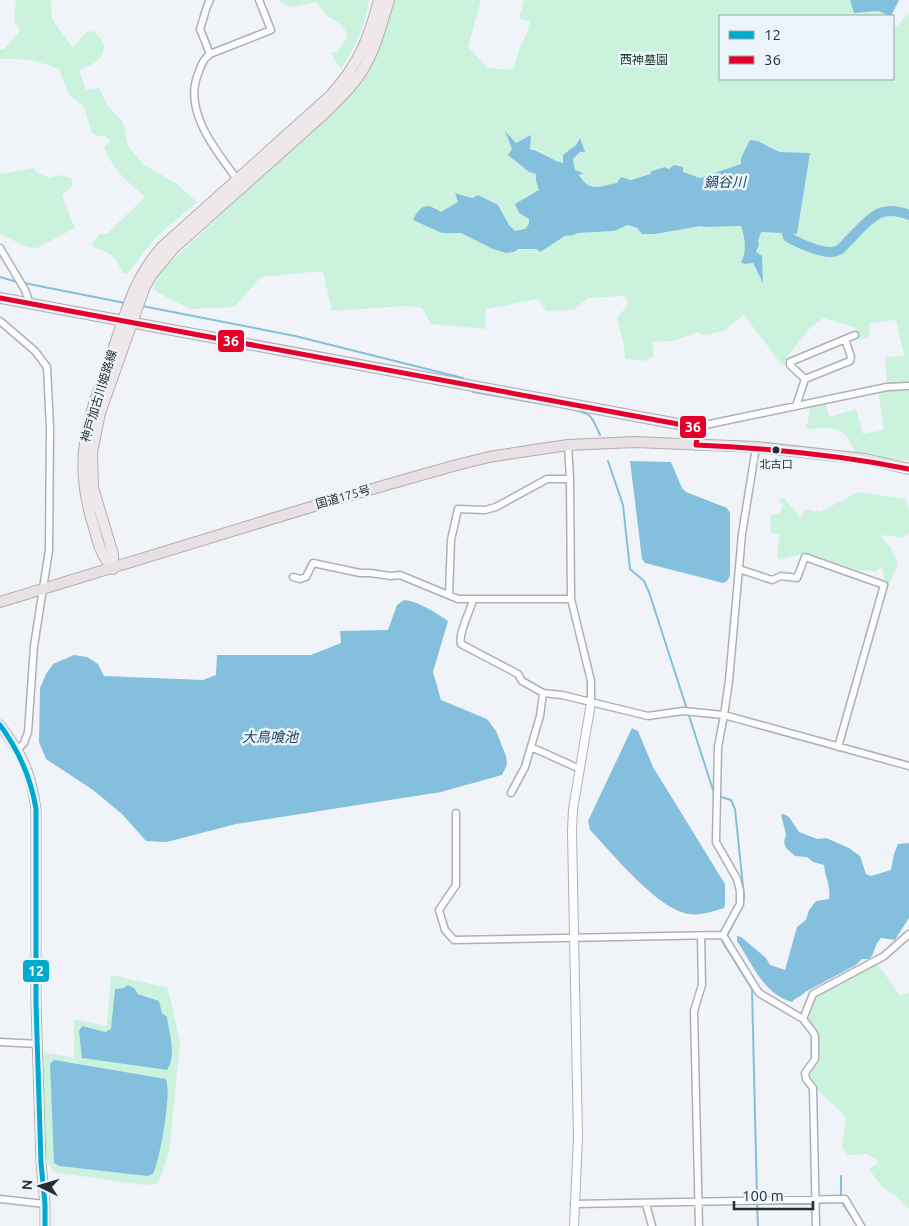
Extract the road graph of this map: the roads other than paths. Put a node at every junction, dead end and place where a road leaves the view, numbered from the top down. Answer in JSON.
{"nodes":[{"id":1,"x":210,"y":0,"type":"edge"},
{"id":2,"x":260,"y":0,"type":"edge"},
{"id":3,"x":379,"y":0,"type":"edge"},
{"id":4,"x":388,"y":0,"type":"edge"},
{"id":5,"x":210,"y":54,"type":"junction"},
{"id":6,"x":237,"y":179,"type":"junction"},
{"id":7,"x":0,"y":248,"type":"edge"},
{"id":8,"x":0,"y":298,"type":"edge"},
{"id":9,"x":30,"y":304,"type":"junction"},
{"id":10,"x":0,"y":321,"type":"edge"},
{"id":11,"x":127,"y":321,"type":"junction"},
{"id":12,"x":855,"y":335,"type":"dead end"},
{"id":13,"x":845,"y":339,"type":"junction"},
{"id":14,"x":805,"y":379,"type":"junction"},
{"id":15,"x":909,"y":386,"type":"edge"},
{"id":16,"x":796,"y":406,"type":"junction"},
{"id":17,"x":698,"y":432,"type":"junction"},
{"id":18,"x":568,"y":445,"type":"junction"},
{"id":19,"x":696,"y":445,"type":"junction"},
{"id":20,"x":756,"y":447,"type":"junction"},
{"id":21,"x":909,"y":468,"type":"edge"},
{"id":22,"x":570,"y":479,"type":"junction"},
{"id":23,"x":113,"y":569,"type":"junction"},
{"id":24,"x":739,"y":569,"type":"junction"},
{"id":25,"x":293,"y":577,"type":"dead end"},
{"id":26,"x":44,"y":589,"type":"junction"},
{"id":27,"x":449,"y":596,"type":"junction"},
{"id":28,"x":570,"y":599,"type":"junction"},
{"id":29,"x":473,"y":600,"type":"junction"},
{"id":30,"x":0,"y":602,"type":"edge"},
{"id":31,"x":543,"y":693,"type":"junction"},
{"id":32,"x":591,"y":703,"type":"junction"},
{"id":33,"x":724,"y":715,"type":"junction"},
{"id":34,"x":0,"y":725,"type":"edge"},
{"id":35,"x":531,"y":747,"type":"junction"},
{"id":36,"x":838,"y":747,"type":"junction"},
{"id":37,"x":18,"y":749,"type":"junction"},
{"id":38,"x":909,"y":766,"type":"edge"},
{"id":39,"x":580,"y":769,"type":"junction"},
{"id":40,"x":511,"y":793,"type":"dead end"},
{"id":41,"x":456,"y":813,"type":"dead end"},
{"id":42,"x":909,"y":934,"type":"edge"},
{"id":43,"x":723,"y":935,"type":"junction"},
{"id":44,"x":701,"y":937,"type":"junction"},
{"id":45,"x":575,"y":938,"type":"junction"},
{"id":46,"x":803,"y":1019,"type":"junction"},
{"id":47,"x":0,"y":1042,"type":"edge"},
{"id":48,"x":38,"y":1044,"type":"junction"},
{"id":49,"x":0,"y":1199,"type":"edge"},
{"id":50,"x":816,"y":1201,"type":"junction"},
{"id":51,"x":699,"y":1202,"type":"junction"},
{"id":52,"x":45,"y":1204,"type":"junction"},
{"id":53,"x":574,"y":1204,"type":"junction"},
{"id":54,"x":646,"y":1204,"type":"junction"},
{"id":55,"x":45,"y":1226,"type":"edge"},
{"id":56,"x":574,"y":1226,"type":"edge"},
{"id":57,"x":652,"y":1226,"type":"edge"},
{"id":58,"x":699,"y":1226,"type":"edge"},
{"id":59,"x":816,"y":1226,"type":"edge"},
{"id":60,"x":861,"y":1226,"type":"edge"}],
"edges":[{"from":1,"to":5,"type":"street"},
{"from":2,"to":5,"type":"street"},
{"from":3,"to":6,"type":"main road","name":"神戸加古川姫路線"},
{"from":4,"to":11,"type":"main road","name":"神戸加古川姫路線"},
{"from":5,"to":6,"type":"street"},
{"from":6,"to":11,"type":"main road","name":"神戸加古川姫路線"},
{"from":7,"to":9,"type":"street"},
{"from":8,"to":9,"type":"highway"},
{"from":9,"to":11,"type":"highway"},
{"from":10,"to":26,"type":"street"},
{"from":11,"to":17,"type":"highway"},
{"from":11,"to":23,"type":"main road","name":"神戸加古川姫路線"},
{"from":12,"to":13,"type":"street"},
{"from":13,"to":14,"type":"street"},
{"from":13,"to":14,"type":"street"},
{"from":14,"to":16,"type":"street"},
{"from":15,"to":16,"type":"street"},
{"from":16,"to":17,"type":"street"},
{"from":17,"to":19,"type":"highway"},
{"from":18,"to":19,"type":"highway","name":"国道175号"},
{"from":18,"to":22,"type":"street"},
{"from":18,"to":23,"type":"highway","name":"国道175号"},
{"from":19,"to":20,"type":"highway","name":"国道175号"},
{"from":20,"to":21,"type":"highway","name":"国道175号"},
{"from":20,"to":24,"type":"street"},
{"from":22,"to":27,"type":"street"},
{"from":22,"to":28,"type":"street"},
{"from":23,"to":26,"type":"highway","name":"国道175号"},
{"from":24,"to":33,"type":"street"},
{"from":24,"to":36,"type":"street"},
{"from":25,"to":27,"type":"street"},
{"from":26,"to":30,"type":"highway","name":"国道175号"},
{"from":26,"to":37,"type":"street"},
{"from":27,"to":29,"type":"street"},
{"from":28,"to":29,"type":"street"},
{"from":28,"to":32,"type":"street"},
{"from":29,"to":31,"type":"street"},
{"from":31,"to":32,"type":"street"},
{"from":31,"to":35,"type":"street"},
{"from":32,"to":33,"type":"street"},
{"from":32,"to":39,"type":"street"},
{"from":33,"to":36,"type":"street"},
{"from":33,"to":43,"type":"street"},
{"from":34,"to":37,"type":"main road"},
{"from":35,"to":39,"type":"street"},
{"from":35,"to":40,"type":"street"},
{"from":36,"to":38,"type":"street"},
{"from":37,"to":48,"type":"main road"},
{"from":39,"to":45,"type":"street"},
{"from":41,"to":45,"type":"street"},
{"from":42,"to":46,"type":"street"},
{"from":43,"to":44,"type":"street"},
{"from":43,"to":46,"type":"street"},
{"from":44,"to":45,"type":"street"},
{"from":44,"to":51,"type":"street"},
{"from":45,"to":53,"type":"street"},
{"from":46,"to":50,"type":"street"},
{"from":47,"to":48,"type":"street"},
{"from":48,"to":52,"type":"main road"},
{"from":49,"to":52,"type":"street"},
{"from":50,"to":51,"type":"street"},
{"from":50,"to":59,"type":"street"},
{"from":50,"to":60,"type":"street"},
{"from":51,"to":54,"type":"street"},
{"from":51,"to":58,"type":"street"},
{"from":52,"to":55,"type":"main road"},
{"from":53,"to":54,"type":"street"},
{"from":53,"to":56,"type":"street"},
{"from":54,"to":57,"type":"street"}]}
